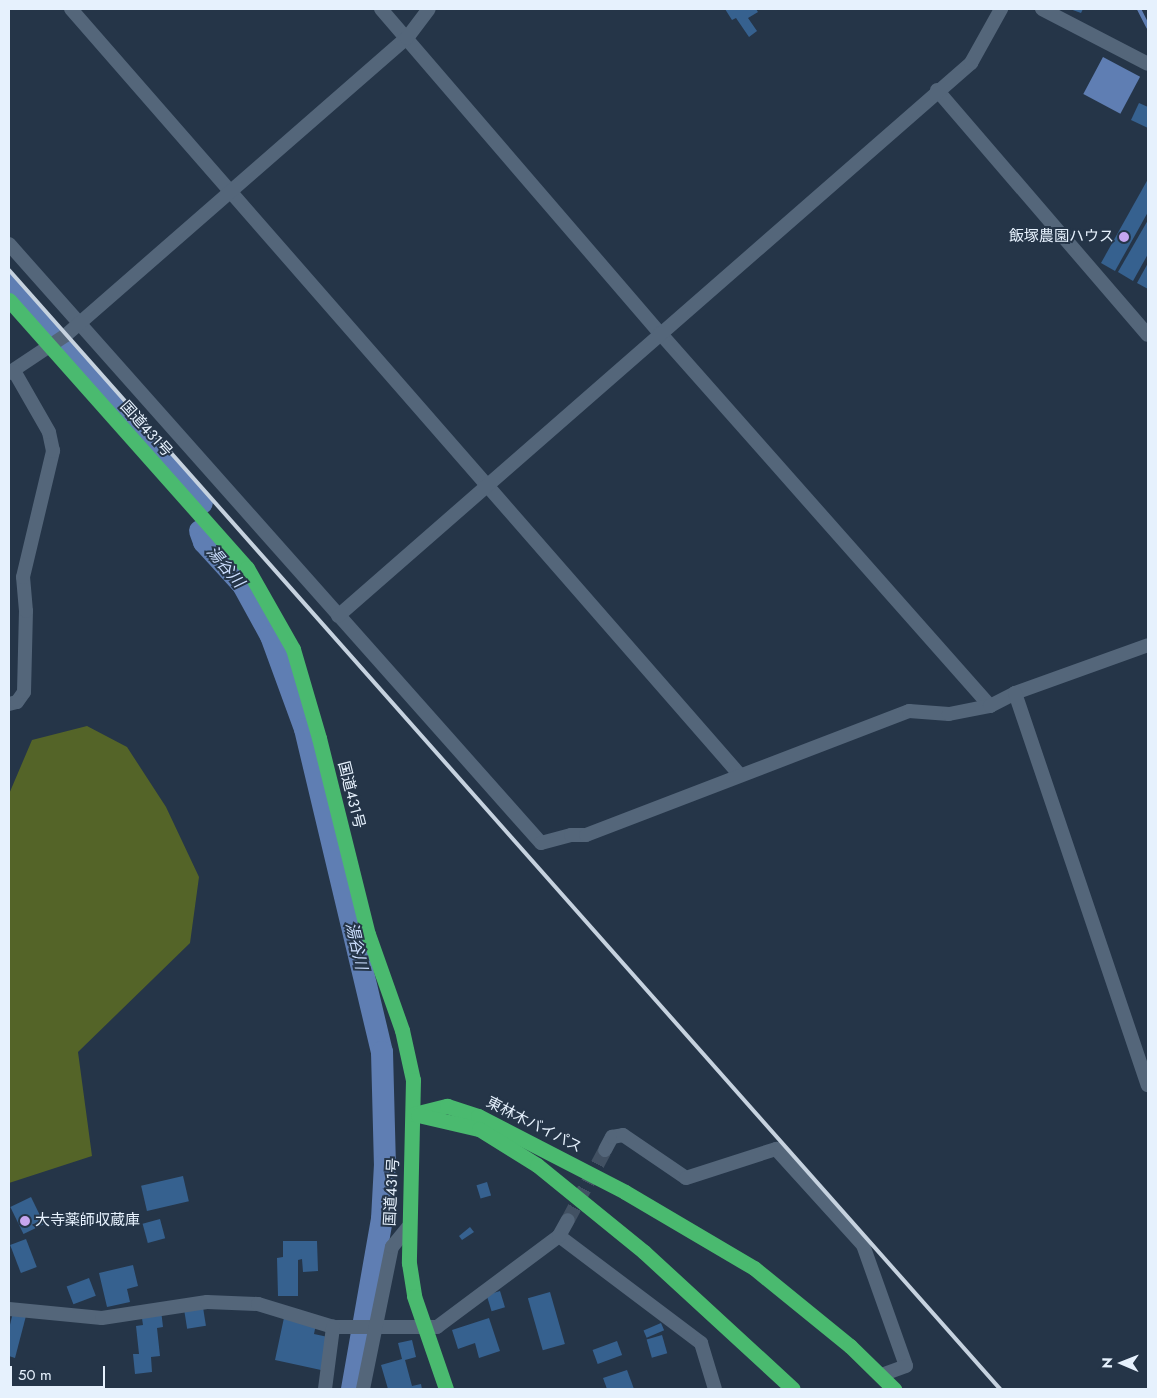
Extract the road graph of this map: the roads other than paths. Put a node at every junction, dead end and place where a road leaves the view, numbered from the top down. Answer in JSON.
{"nodes":[{"id":1,"x":71,"y":9,"type":"edge"},
{"id":2,"x":381,"y":9,"type":"edge"},
{"id":3,"x":429,"y":9,"type":"edge"},
{"id":4,"x":1000,"y":9,"type":"edge"},
{"id":5,"x":1042,"y":9,"type":"edge"},
{"id":6,"x":407,"y":38,"type":"junction"},
{"id":7,"x":1148,"y":64,"type":"edge"},
{"id":8,"x":937,"y":90,"type":"junction"},
{"id":9,"x":229,"y":192,"type":"junction"},
{"id":10,"x":9,"y":244,"type":"edge"},
{"id":11,"x":9,"y":300,"type":"edge"},
{"id":12,"x":78,"y":322,"type":"junction"},
{"id":13,"x":660,"y":333,"type":"junction"},
{"id":14,"x":1148,"y":335,"type":"edge"},
{"id":15,"x":48,"y":347,"type":"junction"},
{"id":16,"x":12,"y":372,"type":"edge"},
{"id":17,"x":488,"y":484,"type":"junction"},
{"id":18,"x":338,"y":616,"type":"junction"},
{"id":19,"x":1148,"y":645,"type":"edge"},
{"id":20,"x":1014,"y":693,"type":"junction"},
{"id":21,"x":9,"y":704,"type":"edge"},
{"id":22,"x":990,"y":706,"type":"junction"},
{"id":23,"x":740,"y":775,"type":"junction"},
{"id":24,"x":1148,"y":1084,"type":"edge"},
{"id":25,"x":414,"y":1114,"type":"junction"},
{"id":26,"x":606,"y":1150,"type":"tunnel mouth"},
{"id":27,"x":568,"y":1220,"type":"tunnel mouth"},
{"id":28,"x":408,"y":1227,"type":"junction"},
{"id":29,"x":559,"y":1236,"type":"junction"},
{"id":30,"x":9,"y":1308,"type":"edge"},
{"id":31,"x":333,"y":1327,"type":"junction"},
{"id":32,"x":377,"y":1328,"type":"junction"},
{"id":33,"x":425,"y":1328,"type":"junction"},
{"id":34,"x":881,"y":1375,"type":"junction"},
{"id":35,"x":325,"y":1389,"type":"edge"},
{"id":36,"x":363,"y":1389,"type":"edge"},
{"id":37,"x":446,"y":1389,"type":"edge"},
{"id":38,"x":715,"y":1389,"type":"edge"},
{"id":39,"x":793,"y":1389,"type":"edge"},
{"id":40,"x":894,"y":1389,"type":"edge"}],
"edges":[{"from":1,"to":9,"type":"street"},
{"from":2,"to":6,"type":"street"},
{"from":3,"to":6,"type":"street"},
{"from":4,"to":8,"type":"street"},
{"from":5,"to":7,"type":"street"},
{"from":6,"to":9,"type":"street"},
{"from":6,"to":13,"type":"street"},
{"from":8,"to":13,"type":"street"},
{"from":8,"to":14,"type":"street"},
{"from":9,"to":12,"type":"street"},
{"from":9,"to":17,"type":"street"},
{"from":10,"to":12,"type":"street"},
{"from":11,"to":15,"type":"highway","name":"国道431号"},
{"from":12,"to":15,"type":"street"},
{"from":12,"to":18,"type":"street"},
{"from":13,"to":17,"type":"street"},
{"from":13,"to":22,"type":"street"},
{"from":15,"to":16,"type":"street"},
{"from":15,"to":25,"type":"highway","name":"国道431号"},
{"from":16,"to":21,"type":"street"},
{"from":17,"to":18,"type":"street"},
{"from":17,"to":23,"type":"street"},
{"from":18,"to":23,"type":"street"},
{"from":19,"to":20,"type":"street"},
{"from":20,"to":22,"type":"street"},
{"from":20,"to":24,"type":"street"},
{"from":22,"to":23,"type":"street"},
{"from":25,"to":28,"type":"highway","name":"国道431号"},
{"from":25,"to":34,"type":"highway","name":"東林木バイパス"},
{"from":25,"to":39,"type":"highway","name":"東林木バイパス"},
{"from":26,"to":34,"type":"street"},
{"from":27,"to":29,"type":"street"},
{"from":28,"to":32,"type":"street"},
{"from":28,"to":33,"type":"highway","name":"国道431号"},
{"from":29,"to":33,"type":"street"},
{"from":29,"to":38,"type":"street"},
{"from":30,"to":31,"type":"street"},
{"from":31,"to":32,"type":"street"},
{"from":31,"to":35,"type":"street"},
{"from":32,"to":33,"type":"street"},
{"from":32,"to":36,"type":"street"},
{"from":33,"to":37,"type":"highway","name":"国道431号"},
{"from":34,"to":40,"type":"highway","name":"東林木バイパス"}]}
